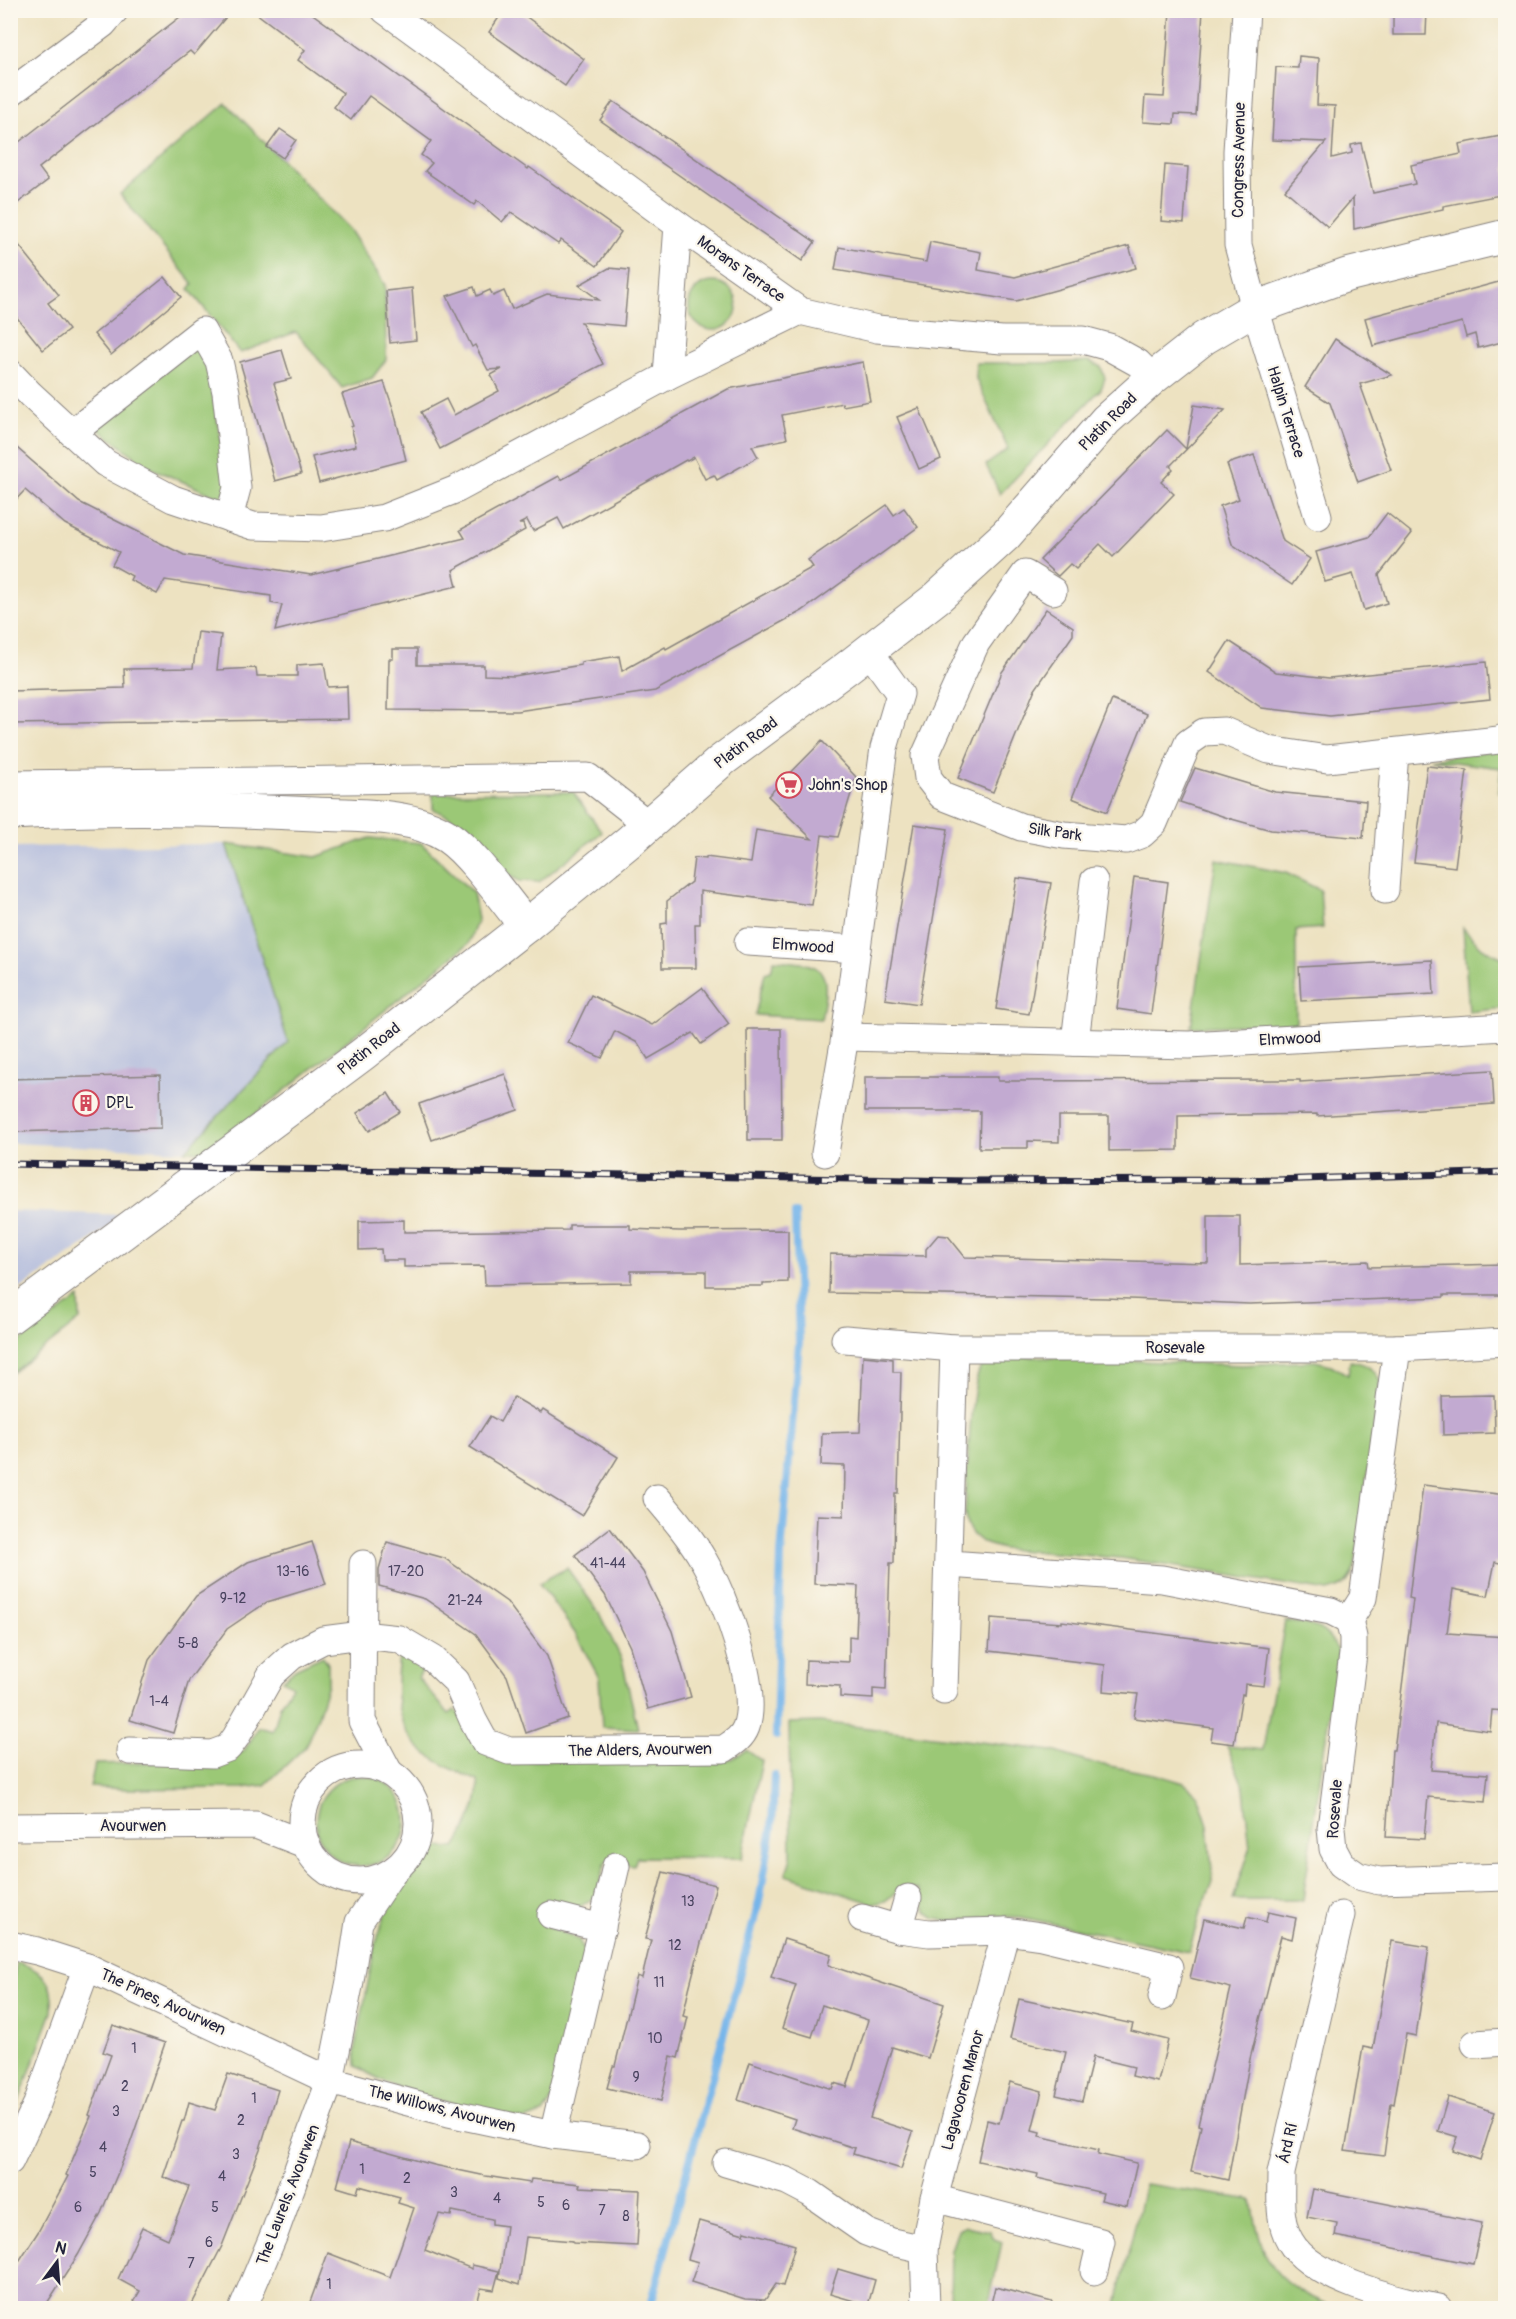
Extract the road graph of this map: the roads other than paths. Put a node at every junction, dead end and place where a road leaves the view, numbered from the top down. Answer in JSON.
{"nodes":[{"id":1,"x":115,"y":10,"type":"edge"},
{"id":2,"x":1246,"y":10,"type":"edge"},
{"id":3,"x":397,"y":14,"type":"edge"},
{"id":4,"x":10,"y":93,"type":"edge"},
{"id":5,"x":678,"y":225,"type":"junction"},
{"id":6,"x":1506,"y":236,"type":"edge"},
{"id":7,"x":1255,"y":308,"type":"junction"},
{"id":8,"x":800,"y":311,"type":"junction"},
{"id":9,"x":10,"y":372,"type":"edge"},
{"id":10,"x":667,"y":376,"type":"junction"},
{"id":11,"x":1153,"y":378,"type":"junction"},
{"id":12,"x":72,"y":433,"type":"junction"},
{"id":13,"x":1318,"y":516,"type":"dead end"},
{"id":14,"x":229,"y":518,"type":"junction"},
{"id":15,"x":1053,"y":591,"type":"dead end"},
{"id":16,"x":869,"y":651,"type":"junction"},
{"id":17,"x":1506,"y":738,"type":"edge"},
{"id":18,"x":1395,"y":752,"type":"junction"},
{"id":19,"x":10,"y":784,"type":"edge"},
{"id":20,"x":247,"y":796,"type":"junction"},
{"id":21,"x":10,"y":813,"type":"edge"},
{"id":22,"x":648,"y":825,"type":"junction"},
{"id":23,"x":1094,"y":881,"type":"dead end"},
{"id":24,"x":1385,"y":890,"type":"dead end"},
{"id":25,"x":526,"y":926,"type":"junction"},
{"id":26,"x":748,"y":942,"type":"dead end"},
{"id":27,"x":857,"y":949,"type":"junction"},
{"id":28,"x":1506,"y":1027,"type":"edge"},
{"id":29,"x":845,"y":1037,"type":"junction"},
{"id":30,"x":1075,"y":1042,"type":"junction"},
{"id":31,"x":825,"y":1153,"type":"dead end"},
{"id":32,"x":10,"y":1317,"type":"edge"},
{"id":33,"x":845,"y":1339,"type":"dead end"},
{"id":34,"x":1506,"y":1342,"type":"edge"},
{"id":35,"x":954,"y":1348,"type":"junction"},
{"id":36,"x":1397,"y":1348,"type":"junction"},
{"id":37,"x":657,"y":1498,"type":"dead end"},
{"id":38,"x":363,"y":1564,"type":"dead end"},
{"id":39,"x":949,"y":1564,"type":"junction"},
{"id":40,"x":1349,"y":1620,"type":"junction"},
{"id":41,"x":362,"y":1635,"type":"junction"},
{"id":42,"x":944,"y":1691,"type":"dead end"},
{"id":43,"x":362,"y":1721,"type":"junction"},
{"id":44,"x":130,"y":1751,"type":"dead end"},
{"id":45,"x":333,"y":1772,"type":"junction"},
{"id":46,"x":389,"y":1772,"type":"junction"},
{"id":47,"x":306,"y":1801,"type":"junction"},
{"id":48,"x":256,"y":1825,"type":"junction"},
{"id":49,"x":10,"y":1827,"type":"edge"},
{"id":50,"x":307,"y":1845,"type":"junction"},
{"id":51,"x":616,"y":1866,"type":"dead end"},
{"id":52,"x":394,"y":1870,"type":"junction"},
{"id":53,"x":339,"y":1877,"type":"junction"},
{"id":54,"x":1506,"y":1877,"type":"edge"},
{"id":55,"x":908,"y":1898,"type":"dead end"},
{"id":56,"x":551,"y":1915,"type":"dead end"},
{"id":57,"x":1341,"y":1915,"type":"dead end"},
{"id":58,"x":862,"y":1918,"type":"dead end"},
{"id":59,"x":359,"y":1922,"type":"junction"},
{"id":60,"x":602,"y":1928,"type":"junction"},
{"id":61,"x":899,"y":1929,"type":"junction"},
{"id":62,"x":1006,"y":1931,"type":"junction"},
{"id":63,"x":10,"y":1945,"type":"edge"},
{"id":64,"x":87,"y":1967,"type":"junction"},
{"id":65,"x":1162,"y":1996,"type":"dead end"},
{"id":66,"x":1506,"y":2042,"type":"edge"},
{"id":67,"x":1475,"y":2044,"type":"dead end"},
{"id":68,"x":330,"y":2081,"type":"junction"},
{"id":69,"x":553,"y":2135,"type":"junction"},
{"id":70,"x":637,"y":2145,"type":"dead end"},
{"id":71,"x":10,"y":2161,"type":"edge"},
{"id":72,"x":726,"y":2163,"type":"dead end"},
{"id":73,"x":934,"y":2198,"type":"junction"},
{"id":74,"x":924,"y":2249,"type":"junction"},
{"id":75,"x":1094,"y":2271,"type":"dead end"},
{"id":76,"x":1406,"y":2305,"type":"edge"},
{"id":77,"x":243,"y":2308,"type":"edge"},
{"id":78,"x":926,"y":2308,"type":"edge"},
{"id":79,"x":1438,"y":2308,"type":"edge"}],
"edges":[{"from":1,"to":4,"type":"street"},
{"from":2,"to":7,"type":"street","name":"Congress Avenue"},
{"from":3,"to":5,"type":"street","name":"Morans Terrace"},
{"from":5,"to":8,"type":"street","name":"Morans Terrace"},
{"from":5,"to":10,"type":"street"},
{"from":6,"to":7,"type":"main road","name":"Platin Road"},
{"from":7,"to":11,"type":"main road","name":"Platin Road"},
{"from":7,"to":13,"type":"street","name":"Halpin Terrace"},
{"from":8,"to":10,"type":"street"},
{"from":8,"to":11,"type":"street","name":"Morans Terrace"},
{"from":9,"to":12,"type":"street"},
{"from":10,"to":14,"type":"street"},
{"from":11,"to":16,"type":"main road","name":"Platin Road"},
{"from":12,"to":14,"type":"street"},
{"from":12,"to":14,"type":"street"},
{"from":15,"to":18,"type":"street","name":"Silk Park"},
{"from":16,"to":22,"type":"main road","name":"Platin Road"},
{"from":16,"to":27,"type":"street","name":"Elmwood"},
{"from":17,"to":18,"type":"street","name":"Silk Park"},
{"from":18,"to":24,"type":"street"},
{"from":19,"to":20,"type":"street"},
{"from":20,"to":21,"type":"main road"},
{"from":20,"to":22,"type":"street"},
{"from":20,"to":25,"type":"main road"},
{"from":22,"to":25,"type":"main road","name":"Platin Road"},
{"from":23,"to":30,"type":"street"},
{"from":25,"to":32,"type":"main road","name":"Platin Road"},
{"from":26,"to":27,"type":"street","name":"Elmwood"},
{"from":27,"to":29,"type":"street","name":"Elmwood"},
{"from":28,"to":30,"type":"street","name":"Elmwood"},
{"from":29,"to":30,"type":"street","name":"Elmwood"},
{"from":29,"to":31,"type":"street","name":"Elmwood"},
{"from":33,"to":35,"type":"street","name":"Rosevale"},
{"from":34,"to":36,"type":"street","name":"Rosevale"},
{"from":35,"to":36,"type":"street","name":"Rosevale"},
{"from":35,"to":39,"type":"street"},
{"from":36,"to":40,"type":"street"},
{"from":37,"to":41,"type":"street","name":"The Alders, Avourwen"},
{"from":38,"to":41,"type":"street"},
{"from":39,"to":40,"type":"street"},
{"from":39,"to":42,"type":"street"},
{"from":40,"to":54,"type":"street","name":"Rosevale"},
{"from":41,"to":43,"type":"street"},
{"from":41,"to":44,"type":"street","name":"The Alders, Avourwen"},
{"from":43,"to":45,"type":"street"},
{"from":43,"to":46,"type":"street"},
{"from":45,"to":46,"type":"street","name":"Avourwen"},
{"from":45,"to":47,"type":"street","name":"Avourwen"},
{"from":46,"to":52,"type":"street"},
{"from":47,"to":48,"type":"street","name":"Avourwen"},
{"from":47,"to":50,"type":"street"},
{"from":48,"to":49,"type":"street","name":"Avourwen"},
{"from":48,"to":50,"type":"street","name":"Avourwen"},
{"from":50,"to":53,"type":"street"},
{"from":51,"to":60,"type":"street"},
{"from":52,"to":53,"type":"street"},
{"from":52,"to":59,"type":"street"},
{"from":53,"to":59,"type":"street"},
{"from":55,"to":61,"type":"street"},
{"from":56,"to":60,"type":"street"},
{"from":57,"to":76,"type":"street","name":"Árd Rí"},
{"from":58,"to":61,"type":"street"},
{"from":59,"to":68,"type":"street"},
{"from":60,"to":69,"type":"street"},
{"from":61,"to":62,"type":"street"},
{"from":62,"to":65,"type":"street"},
{"from":62,"to":73,"type":"street","name":"Lagavooren Manor"},
{"from":63,"to":64,"type":"street"},
{"from":64,"to":68,"type":"street","name":"The Pines, Avourwen"},
{"from":64,"to":71,"type":"street","name":"The Pines, Avourwen"},
{"from":66,"to":67,"type":"street"},
{"from":68,"to":69,"type":"street","name":"The Willows, Avourwen"},
{"from":68,"to":77,"type":"street","name":"The Laurels, Avourwen"},
{"from":69,"to":70,"type":"street","name":"The Willows, Avourwen"},
{"from":72,"to":74,"type":"street"},
{"from":73,"to":74,"type":"street","name":"Lagavooren Manor"},
{"from":73,"to":75,"type":"street"},
{"from":74,"to":78,"type":"street","name":"Lagavooren Manor"},
{"from":76,"to":79,"type":"street","name":"Árd Rí"}]}
